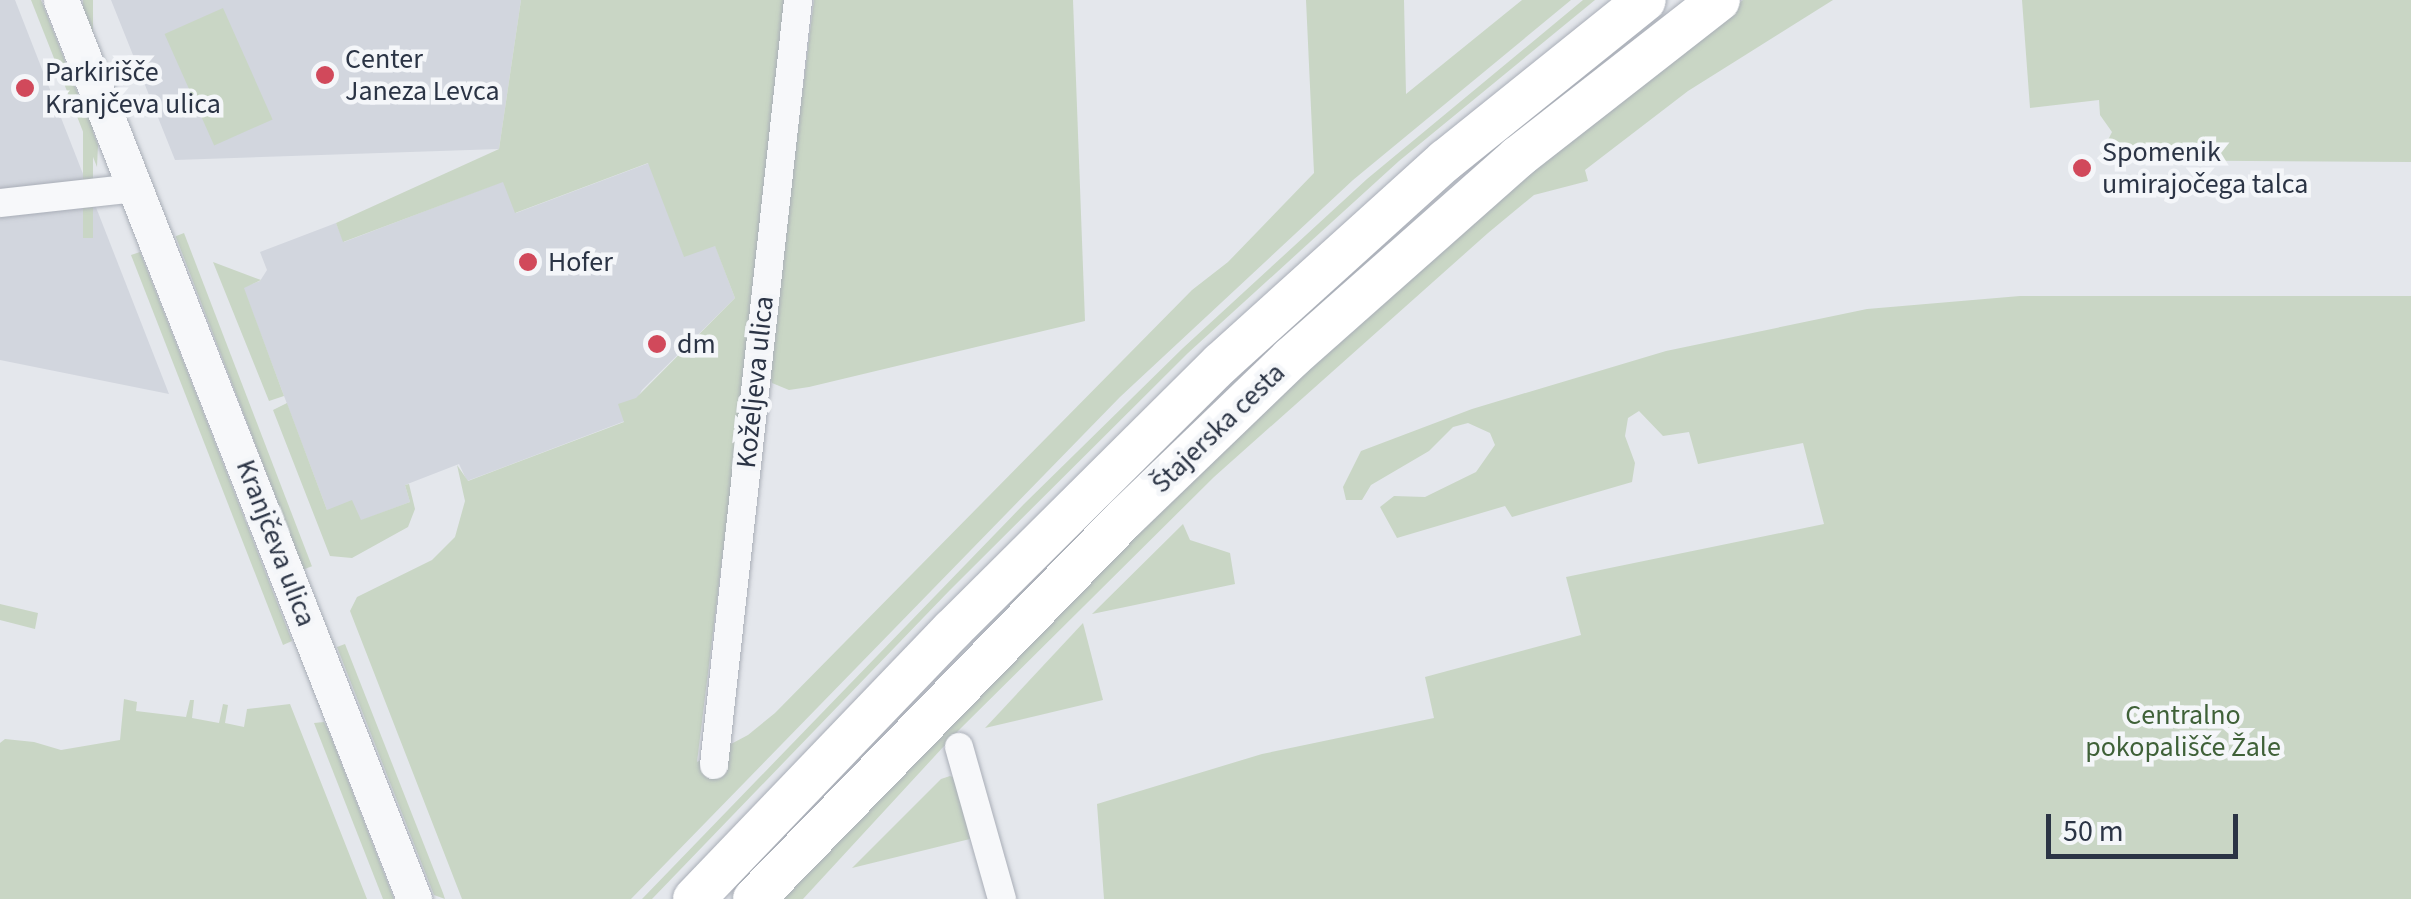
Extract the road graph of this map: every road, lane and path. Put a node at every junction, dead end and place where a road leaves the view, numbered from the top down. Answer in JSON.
{"nodes":[{"id":1,"x":61,"y":0,"type":"edge"},
{"id":2,"x":798,"y":0,"type":"edge"},
{"id":3,"x":1645,"y":0,"type":"edge"},
{"id":4,"x":1720,"y":0,"type":"edge"},
{"id":5,"x":135,"y":188,"type":"junction"},
{"id":6,"x":0,"y":203,"type":"edge"},
{"id":7,"x":959,"y":746,"type":"dead end"},
{"id":8,"x":714,"y":765,"type":"dead end"},
{"id":9,"x":414,"y":899,"type":"edge"},
{"id":10,"x":694,"y":899,"type":"edge"},
{"id":11,"x":754,"y":899,"type":"edge"},
{"id":12,"x":1002,"y":899,"type":"edge"}],
"edges":[{"from":1,"to":5,"type":"street","name":"Kranjčeva ulica"},
{"from":2,"to":8,"type":"street","name":"Koželjeva ulica"},
{"from":3,"to":10,"type":"main road","name":"Štajerska cesta"},
{"from":4,"to":11,"type":"main road","name":"Štajerska cesta"},
{"from":5,"to":6,"type":"street"},
{"from":5,"to":9,"type":"street","name":"Kranjčeva ulica"},
{"from":7,"to":12,"type":"street"}]}
